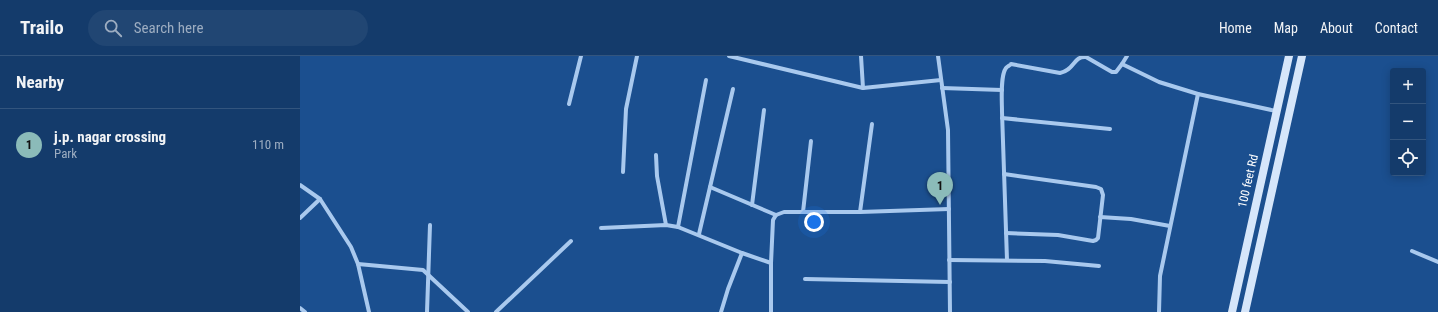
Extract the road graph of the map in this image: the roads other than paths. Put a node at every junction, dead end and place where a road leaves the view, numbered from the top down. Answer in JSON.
{"nodes":[{"id":1,"x":581,"y":56,"type":"edge"},
{"id":2,"x":637,"y":56,"type":"edge"},
{"id":3,"x":729,"y":56,"type":"edge"},
{"id":4,"x":861,"y":56,"type":"edge"},
{"id":5,"x":938,"y":56,"type":"edge"},
{"id":6,"x":1127,"y":56,"type":"edge"},
{"id":7,"x":1289,"y":56,"type":"edge"},
{"id":8,"x":1302,"y":56,"type":"edge"},
{"id":9,"x":746,"y":58,"type":"edge"},
{"id":10,"x":1122,"y":64,"type":"junction"},
{"id":11,"x":706,"y":80,"type":"dead end"},
{"id":12,"x":941,"y":80,"type":"junction"},
{"id":13,"x":863,"y":88,"type":"junction"},
{"id":14,"x":942,"y":88,"type":"junction"},
{"id":15,"x":733,"y":89,"type":"dead end"},
{"id":16,"x":1002,"y":90,"type":"junction"},
{"id":17,"x":1198,"y":94,"type":"junction"},
{"id":18,"x":569,"y":104,"type":"dead end"},
{"id":19,"x":764,"y":110,"type":"dead end"},
{"id":20,"x":1276,"y":110,"type":"junction"},
{"id":21,"x":1002,"y":118,"type":"junction"},
{"id":22,"x":872,"y":124,"type":"dead end"},
{"id":23,"x":1110,"y":129,"type":"dead end"},
{"id":24,"x":811,"y":141,"type":"dead end"},
{"id":25,"x":656,"y":155,"type":"dead end"},
{"id":26,"x":623,"y":172,"type":"dead end"},
{"id":27,"x":1004,"y":174,"type":"junction"},
{"id":28,"x":300,"y":184,"type":"edge"},
{"id":29,"x":710,"y":187,"type":"junction"},
{"id":30,"x":320,"y":199,"type":"junction"},
{"id":31,"x":752,"y":205,"type":"junction"},
{"id":32,"x":949,"y":209,"type":"junction"},
{"id":33,"x":803,"y":212,"type":"junction"},
{"id":34,"x":860,"y":212,"type":"junction"},
{"id":35,"x":776,"y":215,"type":"junction"},
{"id":36,"x":301,"y":216,"type":"edge"},
{"id":37,"x":1100,"y":217,"type":"junction"},
{"id":38,"x":430,"y":225,"type":"dead end"},
{"id":39,"x":666,"y":225,"type":"junction"},
{"id":40,"x":1170,"y":226,"type":"junction"},
{"id":41,"x":678,"y":227,"type":"junction"},
{"id":42,"x":601,"y":228,"type":"dead end"},
{"id":43,"x":1006,"y":233,"type":"junction"},
{"id":44,"x":699,"y":234,"type":"junction"},
{"id":45,"x":571,"y":241,"type":"dead end"},
{"id":46,"x":1412,"y":251,"type":"dead end"},
{"id":47,"x":742,"y":253,"type":"junction"},
{"id":48,"x":950,"y":260,"type":"junction"},
{"id":49,"x":1006,"y":260,"type":"junction"},
{"id":50,"x":1438,"y":262,"type":"edge"},
{"id":51,"x":771,"y":263,"type":"junction"},
{"id":52,"x":358,"y":264,"type":"junction"},
{"id":53,"x":1099,"y":266,"type":"dead end"},
{"id":54,"x":428,"y":273,"type":"junction"},
{"id":55,"x":805,"y":279,"type":"dead end"},
{"id":56,"x":950,"y":282,"type":"junction"},
{"id":57,"x":300,"y":308,"type":"edge"},
{"id":58,"x":305,"y":312,"type":"edge"},
{"id":59,"x":369,"y":312,"type":"edge"},
{"id":60,"x":427,"y":312,"type":"edge"},
{"id":61,"x":468,"y":312,"type":"edge"},
{"id":62,"x":496,"y":312,"type":"edge"},
{"id":63,"x":721,"y":312,"type":"edge"},
{"id":64,"x":771,"y":312,"type":"edge"},
{"id":65,"x":950,"y":312,"type":"edge"},
{"id":66,"x":1159,"y":312,"type":"edge"},
{"id":67,"x":1232,"y":312,"type":"edge"},
{"id":68,"x":1245,"y":312,"type":"edge"}],
"edges":[{"from":1,"to":18,"type":"street"},
{"from":2,"to":26,"type":"street"},
{"from":3,"to":9,"type":"street"},
{"from":4,"to":13,"type":"street"},
{"from":5,"to":12,"type":"street"},
{"from":6,"to":10,"type":"street"},
{"from":7,"to":20,"type":"main road","name":"100 feet Rd"},
{"from":8,"to":68,"type":"main road"},
{"from":9,"to":13,"type":"street"},
{"from":10,"to":16,"type":"street"},
{"from":10,"to":17,"type":"street"},
{"from":11,"to":41,"type":"street"},
{"from":12,"to":13,"type":"street"},
{"from":12,"to":14,"type":"street"},
{"from":14,"to":16,"type":"street"},
{"from":14,"to":32,"type":"street"},
{"from":15,"to":29,"type":"street"},
{"from":16,"to":21,"type":"street"},
{"from":17,"to":20,"type":"street"},
{"from":17,"to":40,"type":"street"},
{"from":19,"to":31,"type":"street"},
{"from":20,"to":67,"type":"main road","name":"100 feet Rd"},
{"from":21,"to":23,"type":"street"},
{"from":21,"to":27,"type":"street"},
{"from":22,"to":34,"type":"street"},
{"from":24,"to":33,"type":"street"},
{"from":25,"to":39,"type":"street"},
{"from":27,"to":37,"type":"street"},
{"from":27,"to":43,"type":"street"},
{"from":28,"to":30,"type":"street"},
{"from":29,"to":31,"type":"street"},
{"from":29,"to":44,"type":"street"},
{"from":30,"to":36,"type":"street"},
{"from":30,"to":52,"type":"street"},
{"from":31,"to":35,"type":"street"},
{"from":32,"to":34,"type":"street"},
{"from":32,"to":48,"type":"street"},
{"from":33,"to":34,"type":"street"},
{"from":33,"to":35,"type":"street"},
{"from":35,"to":51,"type":"street"},
{"from":37,"to":40,"type":"street"},
{"from":37,"to":43,"type":"street"},
{"from":38,"to":54,"type":"street"},
{"from":39,"to":41,"type":"street"},
{"from":39,"to":42,"type":"street"},
{"from":40,"to":66,"type":"street"},
{"from":41,"to":44,"type":"street"},
{"from":43,"to":49,"type":"street"},
{"from":44,"to":47,"type":"street"},
{"from":45,"to":62,"type":"street"},
{"from":46,"to":50,"type":"street"},
{"from":47,"to":51,"type":"street"},
{"from":47,"to":63,"type":"street"},
{"from":48,"to":49,"type":"street"},
{"from":48,"to":56,"type":"street"},
{"from":49,"to":53,"type":"street"},
{"from":51,"to":64,"type":"street"},
{"from":52,"to":54,"type":"street"},
{"from":52,"to":59,"type":"street"},
{"from":54,"to":60,"type":"street"},
{"from":54,"to":61,"type":"street"},
{"from":55,"to":56,"type":"street"},
{"from":56,"to":65,"type":"street"},
{"from":57,"to":58,"type":"street"}]}
